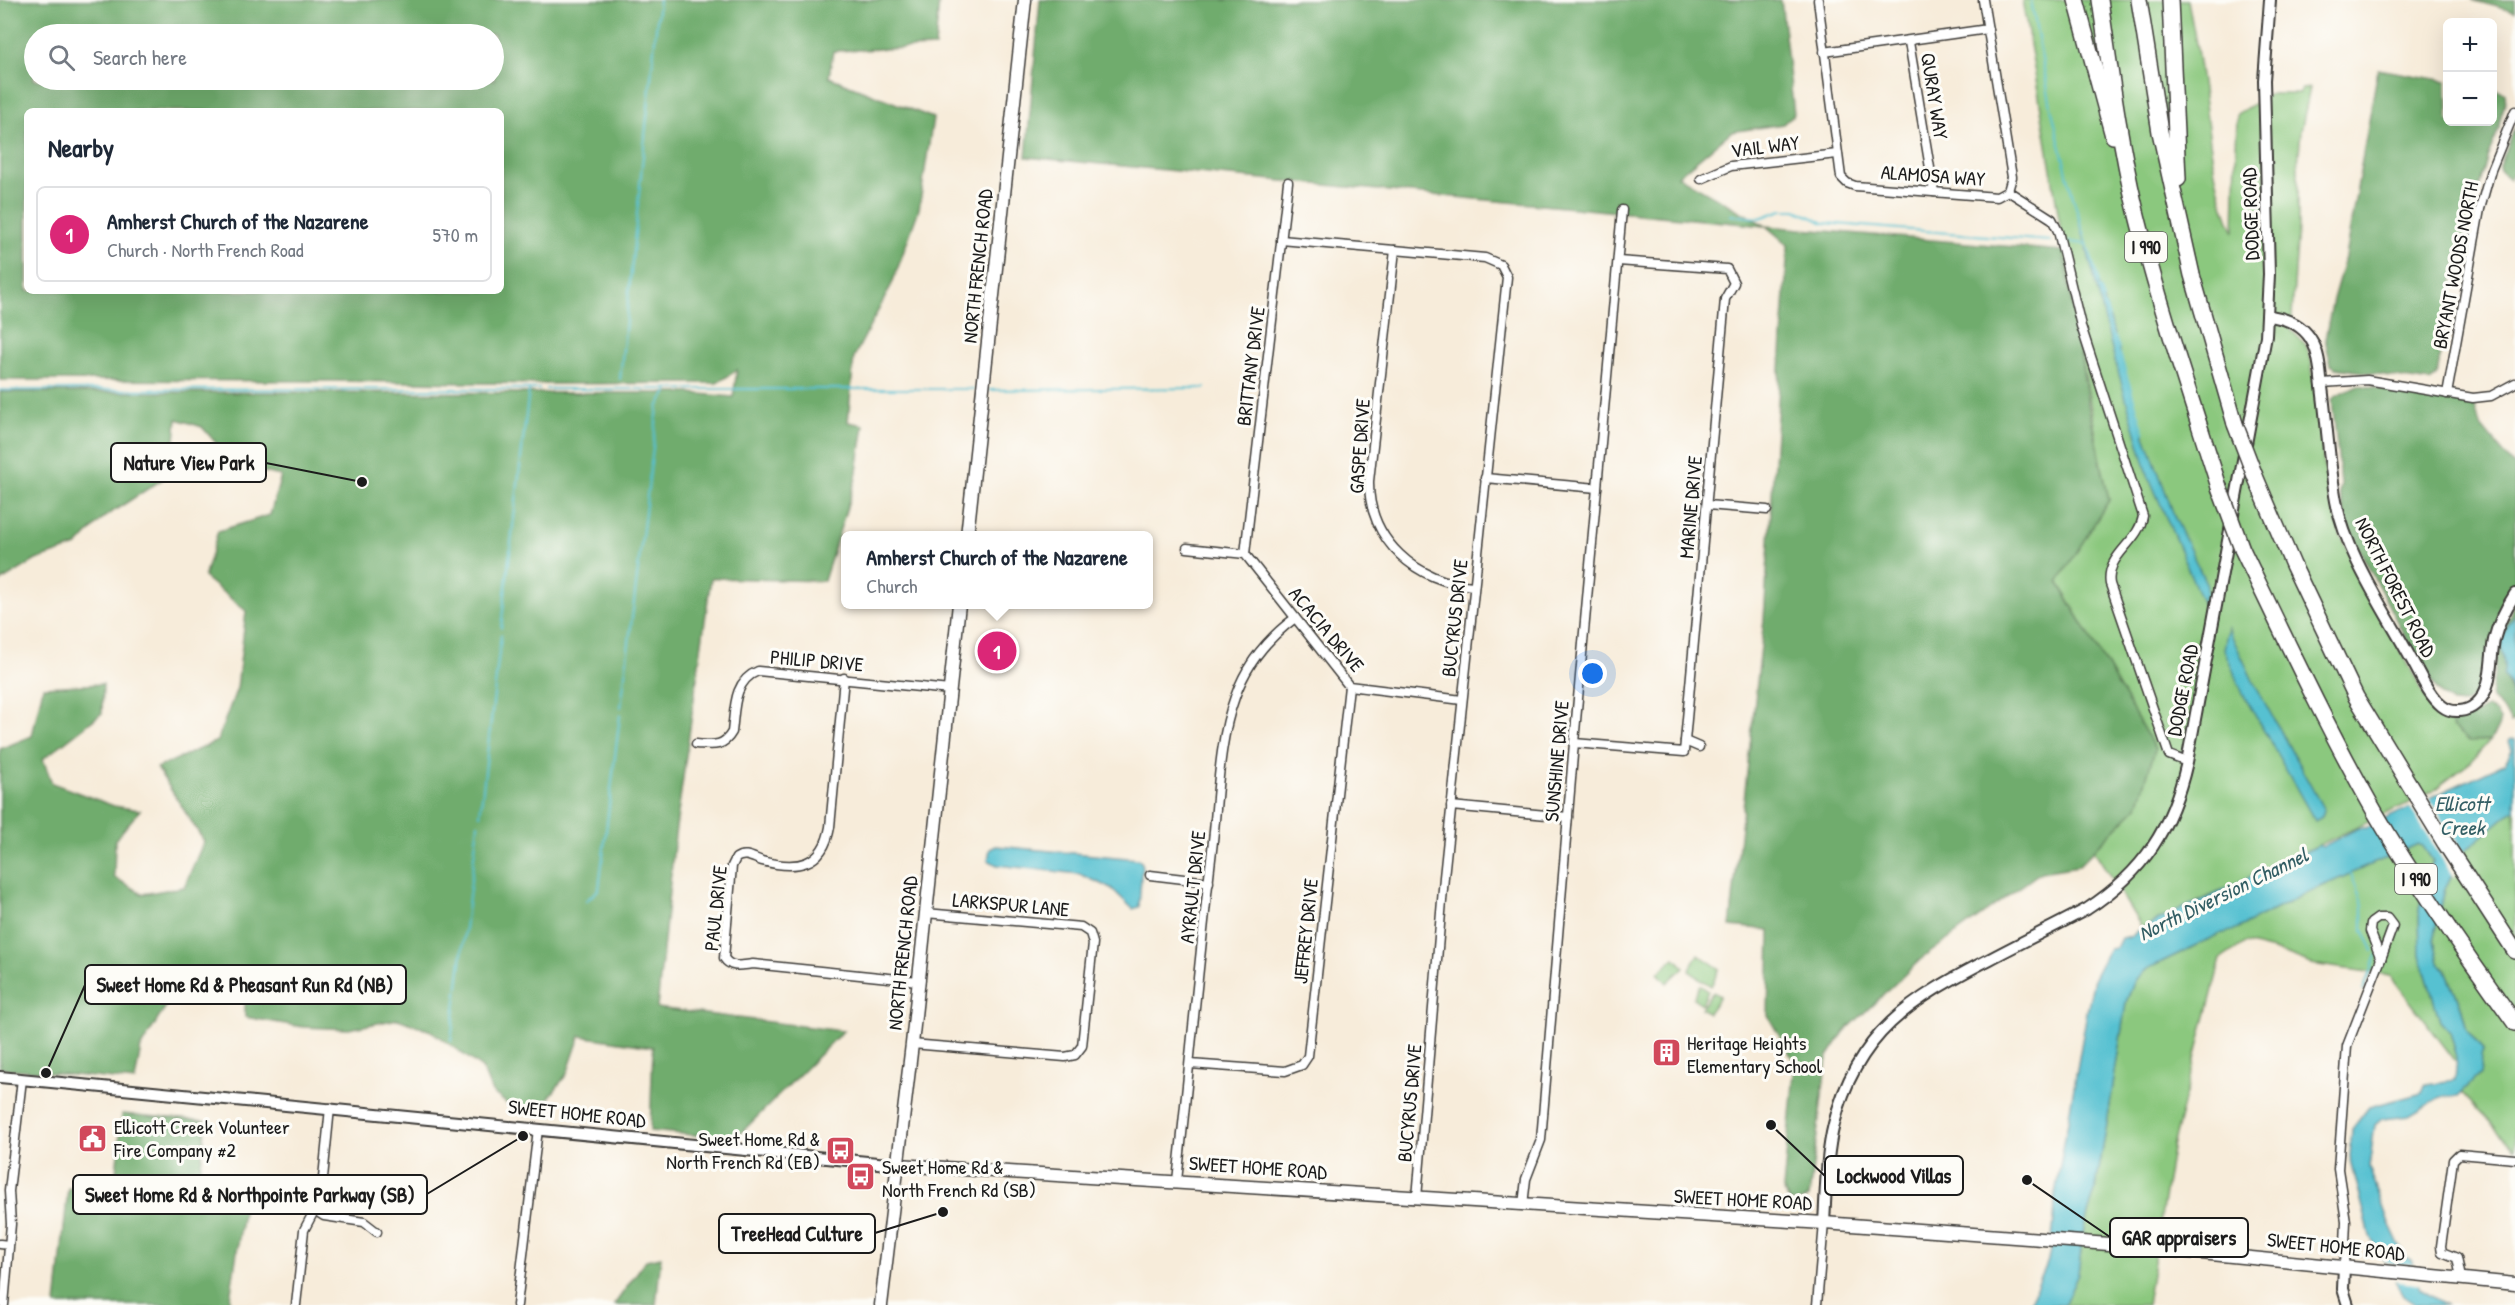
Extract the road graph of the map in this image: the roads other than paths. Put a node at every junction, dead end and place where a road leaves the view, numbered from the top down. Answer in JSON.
{"nodes":[{"id":1,"x":1025,"y":0,"type":"edge"},
{"id":2,"x":1818,"y":0,"type":"edge"},
{"id":3,"x":1983,"y":0,"type":"edge"},
{"id":4,"x":2076,"y":0,"type":"edge"},
{"id":5,"x":2100,"y":0,"type":"edge"},
{"id":6,"x":2139,"y":0,"type":"edge"},
{"id":7,"x":2170,"y":0,"type":"edge"},
{"id":8,"x":2270,"y":0,"type":"edge"},
{"id":9,"x":1988,"y":29,"type":"junction"},
{"id":10,"x":1909,"y":42,"type":"junction"},
{"id":11,"x":1824,"y":52,"type":"junction"},
{"id":12,"x":2515,"y":111,"type":"edge"},
{"id":13,"x":1837,"y":154,"type":"junction"},
{"id":14,"x":2128,"y":169,"type":"junction"},
{"id":15,"x":1701,"y":179,"type":"dead end"},
{"id":16,"x":1288,"y":182,"type":"dead end"},
{"id":17,"x":2008,"y":190,"type":"junction"},
{"id":18,"x":1934,"y":192,"type":"junction"},
{"id":19,"x":1622,"y":210,"type":"dead end"},
{"id":20,"x":2180,"y":215,"type":"junction"},
{"id":21,"x":1281,"y":240,"type":"junction"},
{"id":22,"x":1395,"y":250,"type":"junction"},
{"id":23,"x":1618,"y":261,"type":"junction"},
{"id":24,"x":2268,"y":316,"type":"junction"},
{"id":25,"x":2322,"y":383,"type":"junction"},
{"id":26,"x":2515,"y":383,"type":"edge"},
{"id":27,"x":2447,"y":394,"type":"junction"},
{"id":28,"x":1485,"y":478,"type":"junction"},
{"id":29,"x":1597,"y":488,"type":"junction"},
{"id":30,"x":1707,"y":505,"type":"junction"},
{"id":31,"x":1767,"y":510,"type":"dead end"},
{"id":32,"x":968,"y":531,"type":"edge"},
{"id":33,"x":1187,"y":548,"type":"dead end"},
{"id":34,"x":1245,"y":554,"type":"junction"},
{"id":35,"x":1474,"y":586,"type":"junction"},
{"id":36,"x":2515,"y":594,"type":"edge"},
{"id":37,"x":958,"y":609,"type":"edge"},
{"id":38,"x":1295,"y":618,"type":"junction"},
{"id":39,"x":844,"y":678,"type":"junction"},
{"id":40,"x":1349,"y":686,"type":"junction"},
{"id":41,"x":950,"y":690,"type":"junction"},
{"id":42,"x":1462,"y":700,"type":"junction"},
{"id":43,"x":1685,"y":741,"type":"junction"},
{"id":44,"x":1574,"y":743,"type":"junction"},
{"id":45,"x":696,"y":744,"type":"dead end"},
{"id":46,"x":1699,"y":747,"type":"dead end"},
{"id":47,"x":2187,"y":762,"type":"junction"},
{"id":48,"x":1451,"y":806,"type":"junction"},
{"id":49,"x":1568,"y":817,"type":"junction"},
{"id":50,"x":1150,"y":875,"type":"dead end"},
{"id":51,"x":1209,"y":882,"type":"junction"},
{"id":52,"x":2489,"y":912,"type":"junction"},
{"id":53,"x":926,"y":913,"type":"junction"},
{"id":54,"x":2515,"y":940,"type":"edge"},
{"id":55,"x":2515,"y":951,"type":"edge"},
{"id":56,"x":2381,"y":959,"type":"dead end"},
{"id":57,"x":918,"y":981,"type":"junction"},
{"id":58,"x":2515,"y":1023,"type":"edge"},
{"id":59,"x":912,"y":1044,"type":"junction"},
{"id":60,"x":1190,"y":1064,"type":"junction"},
{"id":61,"x":0,"y":1077,"type":"edge"},
{"id":62,"x":22,"y":1079,"type":"junction"},
{"id":63,"x":330,"y":1108,"type":"junction"},
{"id":64,"x":538,"y":1129,"type":"junction"},
{"id":65,"x":2515,"y":1159,"type":"edge"},
{"id":66,"x":898,"y":1165,"type":"junction"},
{"id":67,"x":1177,"y":1181,"type":"junction"},
{"id":68,"x":1417,"y":1198,"type":"junction"},
{"id":69,"x":1523,"y":1205,"type":"junction"},
{"id":70,"x":315,"y":1211,"type":"junction"},
{"id":71,"x":1824,"y":1224,"type":"junction"},
{"id":72,"x":377,"y":1232,"type":"dead end"},
{"id":73,"x":5,"y":1244,"type":"edge"},
{"id":74,"x":2344,"y":1266,"type":"junction"},
{"id":75,"x":2461,"y":1278,"type":"junction"},
{"id":76,"x":2515,"y":1284,"type":"edge"},
{"id":77,"x":4,"y":1305,"type":"edge"},
{"id":78,"x":296,"y":1305,"type":"edge"},
{"id":79,"x":517,"y":1305,"type":"edge"},
{"id":80,"x":881,"y":1305,"type":"edge"},
{"id":81,"x":1817,"y":1305,"type":"edge"},
{"id":82,"x":2348,"y":1305,"type":"edge"}],
"edges":[{"from":1,"to":32,"type":"main road","name":"NORTH FRENCH ROAD"},
{"from":2,"to":11,"type":"street","name":"ALAMOSA WAY"},
{"from":3,"to":9,"type":"street","name":"ALAMOSA WAY"},
{"from":4,"to":14,"type":"highway"},
{"from":5,"to":14,"type":"highway","number":"I 990"},
{"from":6,"to":20,"type":"highway","number":"I 990"},
{"from":7,"to":20,"type":"highway"},
{"from":8,"to":24,"type":"street","name":"DODGE ROAD"},
{"from":9,"to":10,"type":"street"},
{"from":9,"to":17,"type":"street","name":"ALAMOSA WAY"},
{"from":10,"to":11,"type":"street"},
{"from":10,"to":18,"type":"street","name":"QURAY WAY"},
{"from":11,"to":13,"type":"street","name":"ALAMOSA WAY"},
{"from":12,"to":27,"type":"street","name":"BRYANT WOODS NORTH"},
{"from":13,"to":15,"type":"street","name":"VAIL WAY"},
{"from":13,"to":18,"type":"street","name":"ALAMOSA WAY"},
{"from":14,"to":58,"type":"highway","number":"I 990","bridge":true},
{"from":16,"to":21,"type":"street","name":"BRITTANY DRIVE"},
{"from":17,"to":18,"type":"street","name":"ALAMOSA WAY"},
{"from":17,"to":47,"type":"street"},
{"from":19,"to":23,"type":"street","name":"SUNSHINE DRIVE"},
{"from":20,"to":52,"type":"highway","number":"I 990","bridge":true},
{"from":21,"to":22,"type":"street","name":"BUCYRUS DRIVE"},
{"from":21,"to":34,"type":"street","name":"BRITTANY DRIVE"},
{"from":22,"to":28,"type":"street","name":"BUCYRUS DRIVE"},
{"from":22,"to":35,"type":"street","name":"GASPE DRIVE"},
{"from":23,"to":29,"type":"street","name":"SUNSHINE DRIVE"},
{"from":23,"to":30,"type":"street","name":"MARINE DRIVE"},
{"from":24,"to":25,"type":"street","name":"NORTH FOREST ROAD"},
{"from":24,"to":47,"type":"street","name":"DODGE ROAD"},
{"from":25,"to":27,"type":"street"},
{"from":25,"to":36,"type":"street","name":"NORTH FOREST ROAD"},
{"from":26,"to":27,"type":"street"},
{"from":28,"to":29,"type":"street"},
{"from":28,"to":35,"type":"street","name":"BUCYRUS DRIVE"},
{"from":29,"to":44,"type":"street","name":"SUNSHINE DRIVE"},
{"from":30,"to":31,"type":"street"},
{"from":30,"to":43,"type":"street","name":"MARINE DRIVE"},
{"from":33,"to":34,"type":"street"},
{"from":34,"to":38,"type":"street","name":"ACACIA DRIVE"},
{"from":35,"to":42,"type":"street","name":"BUCYRUS DRIVE"},
{"from":37,"to":41,"type":"main road","name":"NORTH FRENCH ROAD"},
{"from":38,"to":40,"type":"street","name":"ACACIA DRIVE"},
{"from":38,"to":51,"type":"street","name":"AYRAULT DRIVE"},
{"from":39,"to":41,"type":"street","name":"PHILIP DRIVE"},
{"from":39,"to":45,"type":"street","name":"PHILIP DRIVE"},
{"from":39,"to":57,"type":"street","name":"PAUL DRIVE"},
{"from":40,"to":42,"type":"street","name":"ACACIA DRIVE"},
{"from":40,"to":60,"type":"street","name":"JEFFREY DRIVE"},
{"from":41,"to":53,"type":"main road","name":"NORTH FRENCH ROAD"},
{"from":42,"to":48,"type":"street","name":"BUCYRUS DRIVE"},
{"from":43,"to":44,"type":"street"},
{"from":43,"to":46,"type":"street"},
{"from":44,"to":49,"type":"street","name":"SUNSHINE DRIVE"},
{"from":47,"to":71,"type":"street","name":"DODGE ROAD"},
{"from":48,"to":49,"type":"street"},
{"from":48,"to":68,"type":"street","name":"BUCYRUS DRIVE"},
{"from":49,"to":69,"type":"street","name":"SUNSHINE DRIVE"},
{"from":50,"to":51,"type":"street"},
{"from":51,"to":60,"type":"street","name":"AYRAULT DRIVE"},
{"from":52,"to":54,"type":"highway"},
{"from":52,"to":55,"type":"highway","number":"I 990"},
{"from":53,"to":57,"type":"main road","name":"NORTH FRENCH ROAD"},
{"from":53,"to":59,"type":"street","name":"LARKSPUR LANE"},
{"from":56,"to":74,"type":"street"},
{"from":57,"to":59,"type":"main road","name":"NORTH FRENCH ROAD"},
{"from":59,"to":66,"type":"main road","name":"NORTH FRENCH ROAD"},
{"from":60,"to":67,"type":"street","name":"AYRAULT DRIVE"},
{"from":61,"to":62,"type":"street","name":"SWEET HOME ROAD"},
{"from":62,"to":63,"type":"street","name":"SWEET HOME ROAD"},
{"from":62,"to":73,"type":"street"},
{"from":63,"to":64,"type":"street","name":"SWEET HOME ROAD"},
{"from":63,"to":70,"type":"street"},
{"from":64,"to":66,"type":"street","name":"SWEET HOME ROAD"},
{"from":64,"to":79,"type":"street"},
{"from":65,"to":75,"type":"street"},
{"from":66,"to":67,"type":"main road","name":"SWEET HOME ROAD"},
{"from":66,"to":80,"type":"main road","name":"NORTH FRENCH ROAD"},
{"from":67,"to":68,"type":"main road","name":"SWEET HOME ROAD"},
{"from":68,"to":69,"type":"main road","name":"SWEET HOME ROAD"},
{"from":69,"to":71,"type":"main road","name":"SWEET HOME ROAD"},
{"from":70,"to":72,"type":"street"},
{"from":70,"to":78,"type":"street"},
{"from":71,"to":74,"type":"main road","name":"SWEET HOME ROAD"},
{"from":71,"to":81,"type":"street"},
{"from":73,"to":77,"type":"street"},
{"from":74,"to":75,"type":"main road","name":"SWEET HOME ROAD"},
{"from":74,"to":82,"type":"street"},
{"from":75,"to":76,"type":"main road","name":"SWEET HOME ROAD"}]}
